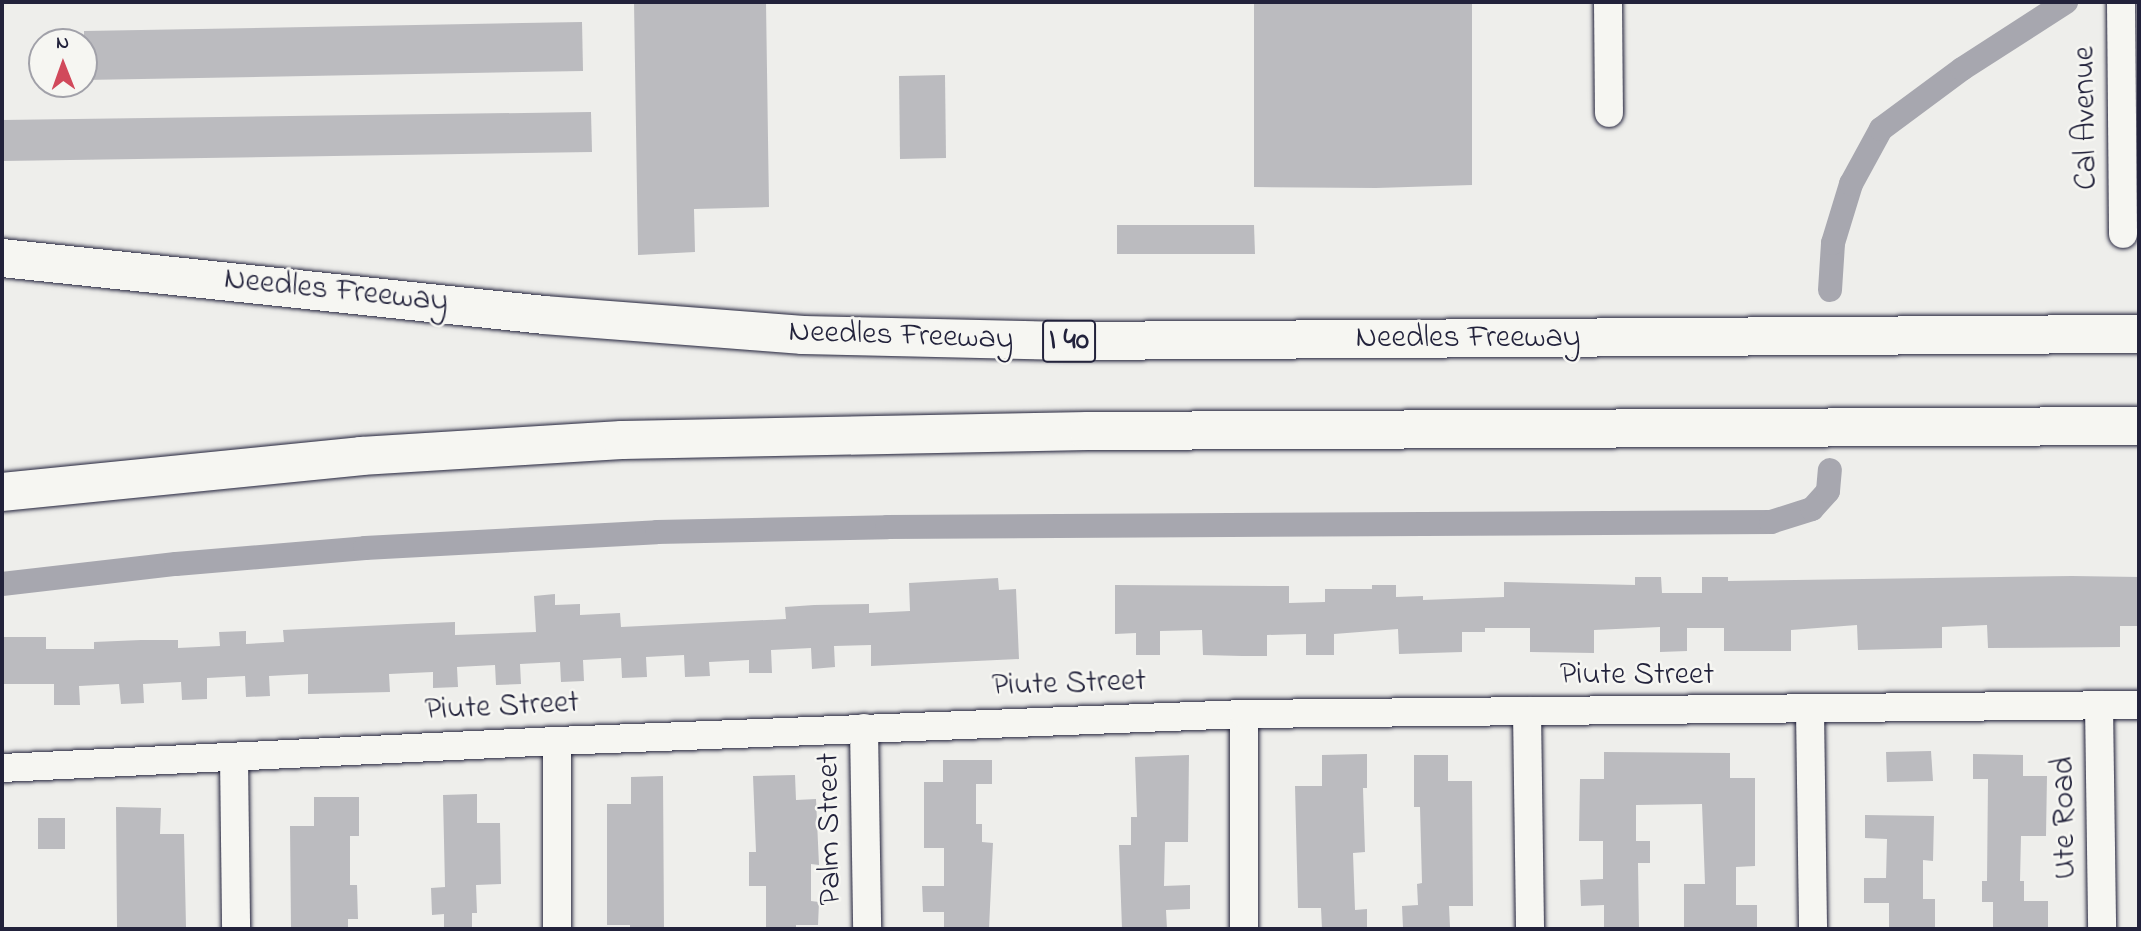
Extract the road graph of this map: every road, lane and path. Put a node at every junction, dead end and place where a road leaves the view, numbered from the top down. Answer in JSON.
{"nodes":[{"id":1,"x":1608,"y":2,"type":"edge"},
{"id":2,"x":2121,"y":2,"type":"edge"},
{"id":3,"x":1609,"y":113,"type":"dead end"},
{"id":4,"x":2123,"y":234,"type":"dead end"},
{"id":5,"x":2,"y":258,"type":"edge"},
{"id":6,"x":2139,"y":334,"type":"edge"},
{"id":7,"x":2139,"y":426,"type":"edge"},
{"id":8,"x":2,"y":492,"type":"edge"},
{"id":9,"x":2099,"y":705,"type":"junction"},
{"id":10,"x":2139,"y":705,"type":"edge"},
{"id":11,"x":1810,"y":710,"type":"junction"},
{"id":12,"x":1527,"y":711,"type":"junction"},
{"id":13,"x":1244,"y":714,"type":"junction"},
{"id":14,"x":864,"y":728,"type":"junction"},
{"id":15,"x":557,"y":741,"type":"junction"},
{"id":16,"x":234,"y":757,"type":"junction"},
{"id":17,"x":2,"y":768,"type":"edge"},
{"id":18,"x":236,"y":929,"type":"edge"},
{"id":19,"x":557,"y":929,"type":"edge"},
{"id":20,"x":867,"y":929,"type":"edge"},
{"id":21,"x":1244,"y":929,"type":"edge"},
{"id":22,"x":1530,"y":929,"type":"edge"},
{"id":23,"x":1813,"y":929,"type":"edge"},
{"id":24,"x":2102,"y":929,"type":"edge"}],
"edges":[{"from":1,"to":3,"type":"street"},
{"from":2,"to":4,"type":"street","name":"Cal Avenue"},
{"from":5,"to":6,"type":"highway","name":"Needles Freeway","number":"I 40"},
{"from":7,"to":8,"type":"highway"},
{"from":9,"to":10,"type":"street","name":"Piute Street"},
{"from":9,"to":11,"type":"street","name":"Piute Street"},
{"from":9,"to":24,"type":"street","name":"Ute Road"},
{"from":11,"to":12,"type":"street","name":"Piute Street"},
{"from":11,"to":23,"type":"street"},
{"from":12,"to":13,"type":"street","name":"Piute Street"},
{"from":12,"to":22,"type":"street"},
{"from":13,"to":14,"type":"street","name":"Piute Street"},
{"from":13,"to":21,"type":"street"},
{"from":14,"to":15,"type":"street","name":"Piute Street"},
{"from":14,"to":20,"type":"street","name":"Palm Street"},
{"from":15,"to":16,"type":"street","name":"Piute Street"},
{"from":15,"to":19,"type":"street"},
{"from":16,"to":17,"type":"street","name":"Piute Street"},
{"from":16,"to":18,"type":"street"}]}
